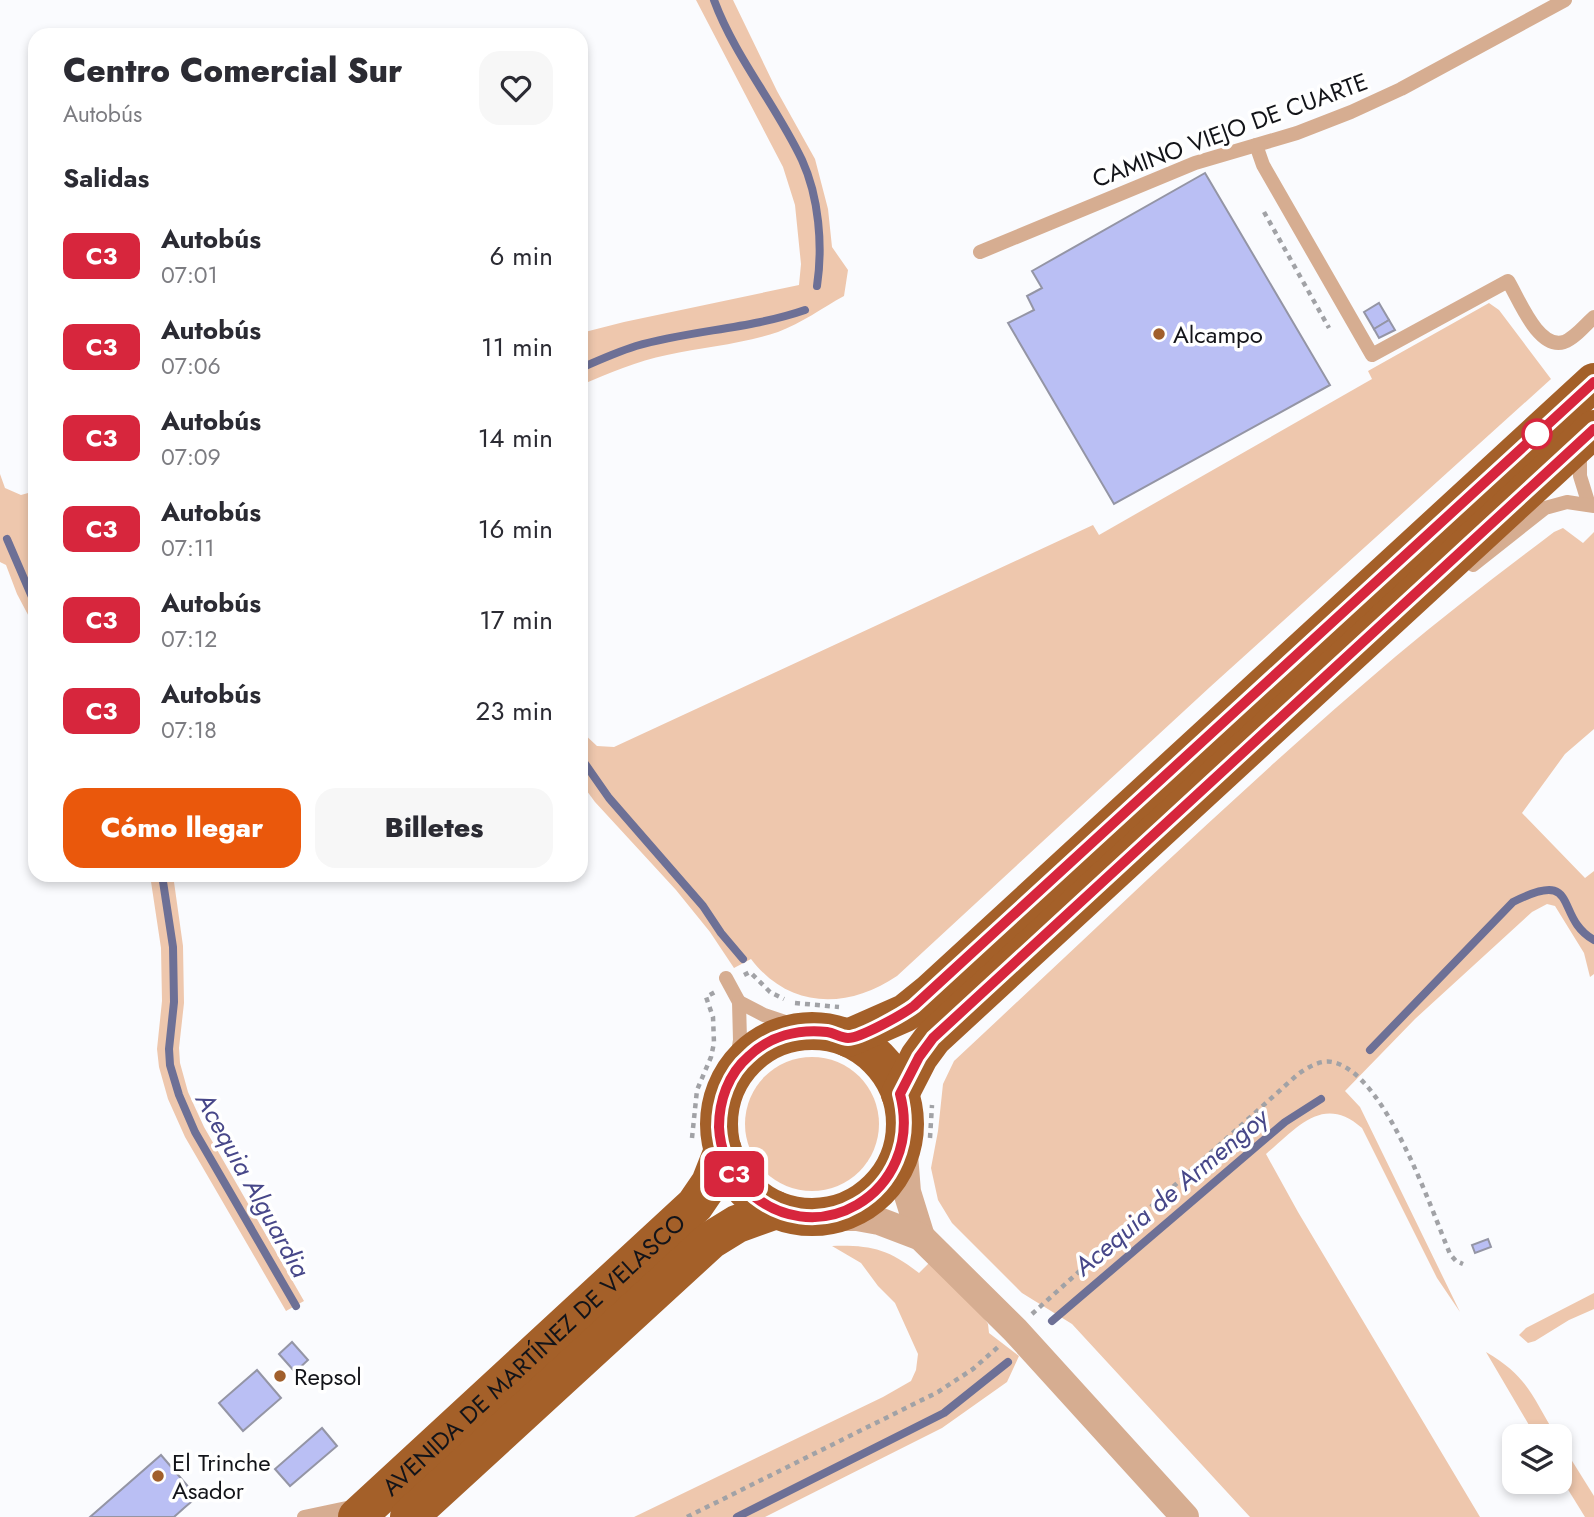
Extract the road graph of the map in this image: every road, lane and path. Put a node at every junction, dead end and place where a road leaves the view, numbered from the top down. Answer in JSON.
{"nodes":[{"id":1,"x":1565,"y":0,"type":"edge"},
{"id":2,"x":1256,"y":145,"type":"junction"},
{"id":3,"x":1264,"y":212,"type":"dead end"},
{"id":4,"x":980,"y":252,"type":"dead end"},
{"id":5,"x":1594,"y":317,"type":"edge"},
{"id":6,"x":1329,"y":328,"type":"dead end"},
{"id":7,"x":1594,"y":382,"type":"edge"},
{"id":8,"x":1589,"y":434,"type":"edge"},
{"id":9,"x":1591,"y":505,"type":"edge"},
{"id":10,"x":1345,"y":658,"type":"junction"},
{"id":11,"x":727,"y":981,"type":"junction"},
{"id":12,"x":739,"y":1002,"type":"junction"},
{"id":13,"x":837,"y":1025,"type":"junction"},
{"id":14,"x":735,"y":1072,"type":"junction"},
{"id":15,"x":916,"y":1096,"type":"junction"},
{"id":16,"x":917,"y":1142,"type":"junction"},
{"id":17,"x":707,"y":1148,"type":"junction"},
{"id":18,"x":794,"y":1213,"type":"junction"},
{"id":19,"x":921,"y":1237,"type":"junction"},
{"id":20,"x":1463,"y":1264,"type":"dead end"},
{"id":21,"x":1016,"y":1330,"type":"junction"},
{"id":22,"x":364,"y":1510,"type":"edge"},
{"id":23,"x":304,"y":1517,"type":"edge"},
{"id":24,"x":409,"y":1517,"type":"edge"},
{"id":25,"x":687,"y":1517,"type":"edge"},
{"id":26,"x":1185,"y":1517,"type":"edge"}],
"edges":[{"from":1,"to":2,"type":"lane","name":"CAMINO VIEJO DE CUARTE"},
{"from":2,"to":4,"type":"lane","name":"CAMINO VIEJO DE CUARTE"},
{"from":2,"to":5,"type":"lane"},
{"from":3,"to":6,"type":"path"},
{"from":7,"to":13,"type":"highway"},
{"from":8,"to":9,"type":"lane"},
{"from":8,"to":10,"type":"highway"},
{"from":9,"to":10,"type":"lane"},
{"from":10,"to":15,"type":"highway"},
{"from":11,"to":12,"type":"lane"},
{"from":11,"to":13,"type":"path"},
{"from":11,"to":17,"type":"path"},
{"from":12,"to":13,"type":"lane"},
{"from":12,"to":14,"type":"lane"},
{"from":13,"to":14,"type":"highway"},
{"from":13,"to":15,"type":"highway"},
{"from":14,"to":17,"type":"highway"},
{"from":15,"to":16,"type":"path"},
{"from":15,"to":16,"type":"highway"},
{"from":16,"to":18,"type":"highway"},
{"from":16,"to":19,"type":"street"},
{"from":17,"to":18,"type":"highway"},
{"from":17,"to":22,"type":"highway","name":"AVENIDA DE MARTÍNEZ DE VELASCO"},
{"from":18,"to":19,"type":"street"},
{"from":18,"to":24,"type":"highway","name":"AVENIDA DE MARTÍNEZ DE VELASCO"},
{"from":19,"to":21,"type":"street"},
{"from":20,"to":21,"type":"path"},
{"from":21,"to":25,"type":"path"},
{"from":21,"to":26,"type":"street"},
{"from":22,"to":23,"type":"lane"}]}
